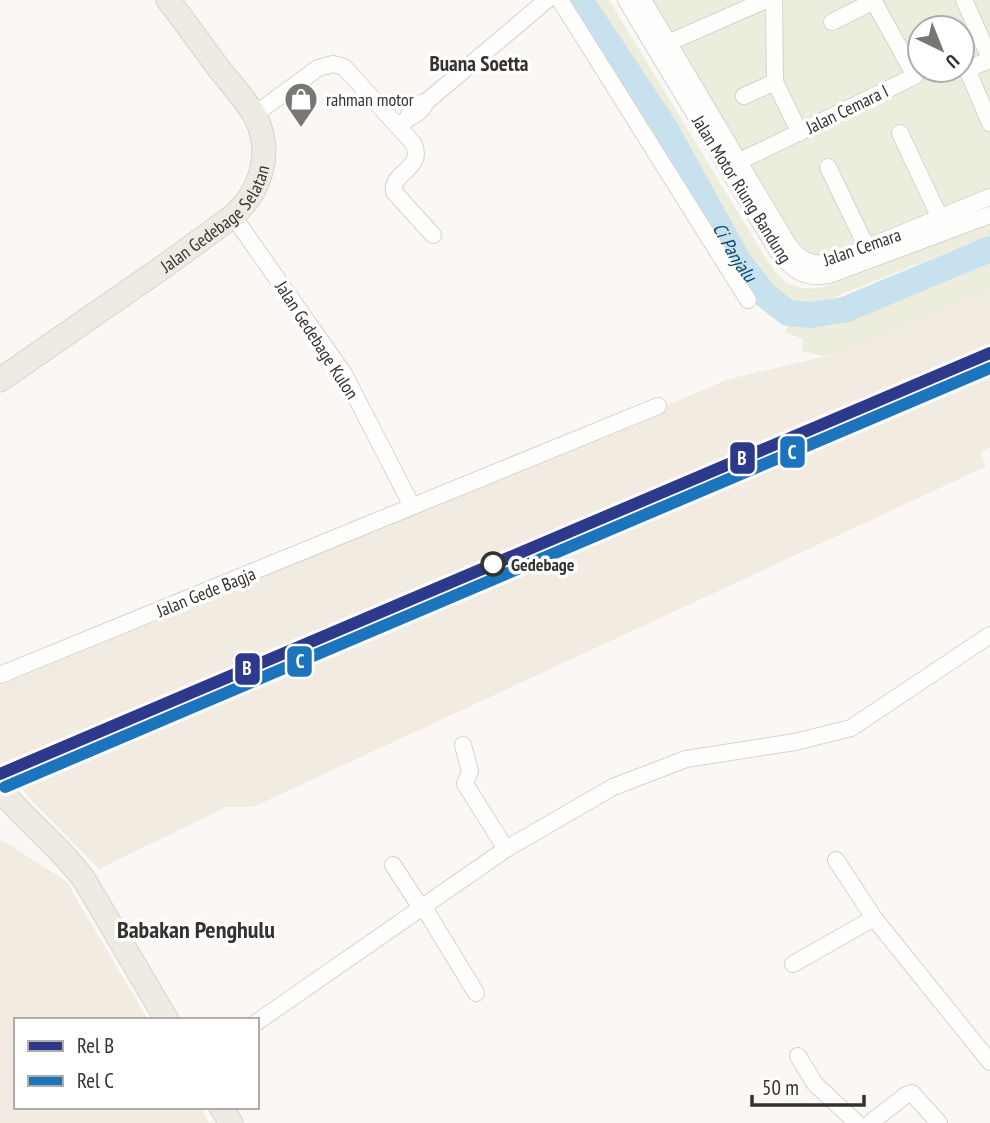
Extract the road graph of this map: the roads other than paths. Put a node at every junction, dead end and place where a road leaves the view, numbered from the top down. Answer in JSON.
{"nodes":[{"id":1,"x":168,"y":0,"type":"edge"},
{"id":2,"x":626,"y":0,"type":"edge"},
{"id":3,"x":643,"y":0,"type":"edge"},
{"id":4,"x":766,"y":0,"type":"edge"},
{"id":5,"x":775,"y":0,"type":"edge"},
{"id":6,"x":964,"y":0,"type":"edge"},
{"id":7,"x":550,"y":1,"type":"edge"},
{"id":8,"x":873,"y":1,"type":"edge"},
{"id":9,"x":832,"y":22,"type":"dead end"},
{"id":10,"x":668,"y":43,"type":"junction"},
{"id":11,"x":990,"y":59,"type":"edge"},
{"id":12,"x":775,"y":82,"type":"junction"},
{"id":13,"x":744,"y":96,"type":"dead end"},
{"id":14,"x":254,"y":116,"type":"junction"},
{"id":15,"x":403,"y":121,"type":"junction"},
{"id":16,"x":990,"y":123,"type":"edge"},
{"id":17,"x":800,"y":132,"type":"junction"},
{"id":18,"x":900,"y":132,"type":"dead end"},
{"id":19,"x":738,"y":162,"type":"junction"},
{"id":20,"x":828,"y":167,"type":"dead end"},
{"id":21,"x":990,"y":197,"type":"edge"},
{"id":22,"x":990,"y":215,"type":"edge"},
{"id":23,"x":233,"y":216,"type":"junction"},
{"id":24,"x":940,"y":218,"type":"junction"},
{"id":25,"x":433,"y":235,"type":"dead end"},
{"id":26,"x":867,"y":248,"type":"junction"},
{"id":27,"x":748,"y":300,"type":"dead end"},
{"id":28,"x":0,"y":380,"type":"edge"},
{"id":29,"x":658,"y":406,"type":"dead end"},
{"id":30,"x":412,"y":506,"type":"junction"},
{"id":31,"x":989,"y":639,"type":"edge"},
{"id":32,"x":0,"y":675,"type":"edge"},
{"id":33,"x":463,"y":745,"type":"dead end"},
{"id":34,"x":0,"y":789,"type":"edge"},
{"id":35,"x":506,"y":849,"type":"junction"},
{"id":36,"x":836,"y":860,"type":"dead end"},
{"id":37,"x":393,"y":865,"type":"dead end"},
{"id":38,"x":422,"y":907,"type":"junction"},
{"id":39,"x":874,"y":918,"type":"junction"},
{"id":40,"x":793,"y":964,"type":"dead end"},
{"id":41,"x":476,"y":993,"type":"dead end"},
{"id":42,"x":166,"y":1018,"type":"edge"},
{"id":43,"x":259,"y":1021,"type":"edge"},
{"id":44,"x":798,"y":1056,"type":"dead end"},
{"id":45,"x":990,"y":1062,"type":"edge"},
{"id":46,"x":857,"y":1123,"type":"edge"},
{"id":47,"x":870,"y":1123,"type":"edge"},
{"id":48,"x":939,"y":1123,"type":"edge"}],
"edges":[{"from":1,"to":14,"type":"main road","name":"Jalan Gedebage Selatan"},
{"from":2,"to":22,"type":"street","name":"Jalan Motor Riung Bandung"},
{"from":3,"to":10,"type":"street","name":"Jalan Cemara"},
{"from":4,"to":10,"type":"street"},
{"from":5,"to":12,"type":"street"},
{"from":6,"to":11,"type":"street"},
{"from":7,"to":15,"type":"street"},
{"from":7,"to":27,"type":"street"},
{"from":8,"to":9,"type":"street"},
{"from":8,"to":17,"type":"street","name":"Jalan Cemara I"},
{"from":10,"to":19,"type":"street","name":"Jalan Cemara"},
{"from":11,"to":16,"type":"street"},
{"from":12,"to":13,"type":"street"},
{"from":12,"to":17,"type":"street"},
{"from":14,"to":15,"type":"street"},
{"from":14,"to":23,"type":"main road","name":"Jalan Gedebage Selatan"},
{"from":15,"to":25,"type":"street"},
{"from":17,"to":19,"type":"street","name":"Jalan Cemara I"},
{"from":18,"to":24,"type":"street"},
{"from":19,"to":26,"type":"street","name":"Jalan Cemara"},
{"from":20,"to":26,"type":"street"},
{"from":21,"to":24,"type":"street","name":"Jalan Cemara"},
{"from":23,"to":28,"type":"main road","name":"Jalan Gedebage Selatan"},
{"from":23,"to":30,"type":"street","name":"Jalan Gedebage Kulon"},
{"from":24,"to":26,"type":"street","name":"Jalan Cemara"},
{"from":29,"to":30,"type":"street","name":"Jalan Gede Bagja"},
{"from":30,"to":32,"type":"street","name":"Jalan Gede Bagja"},
{"from":31,"to":35,"type":"street"},
{"from":33,"to":35,"type":"street"},
{"from":34,"to":42,"type":"main road"},
{"from":35,"to":38,"type":"street"},
{"from":36,"to":39,"type":"street"},
{"from":37,"to":38,"type":"street"},
{"from":38,"to":41,"type":"street"},
{"from":38,"to":43,"type":"street"},
{"from":39,"to":40,"type":"street"},
{"from":39,"to":45,"type":"street"},
{"from":44,"to":46,"type":"street"},
{"from":47,"to":48,"type":"street"}]}
